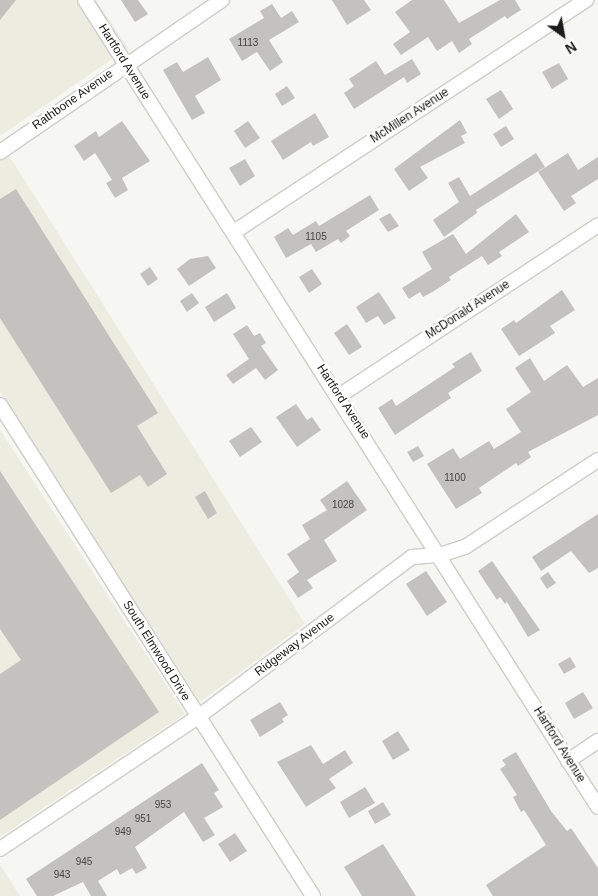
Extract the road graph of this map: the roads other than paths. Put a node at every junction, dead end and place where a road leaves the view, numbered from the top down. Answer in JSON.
{"nodes":[{"id":1,"x":85,"y":0,"type":"edge"},
{"id":2,"x":222,"y":0,"type":"edge"},
{"id":3,"x":586,"y":0,"type":"edge"},
{"id":4,"x":125,"y":64,"type":"junction"},
{"id":5,"x":0,"y":152,"type":"edge"},
{"id":6,"x":598,"y":225,"type":"edge"},
{"id":7,"x":234,"y":232,"type":"junction"},
{"id":8,"x":339,"y":396,"type":"junction"},
{"id":9,"x":0,"y":405,"type":"edge"},
{"id":10,"x":598,"y":460,"type":"edge"},
{"id":11,"x":440,"y":555,"type":"junction"},
{"id":12,"x":198,"y":717,"type":"junction"},
{"id":13,"x":598,"y":741,"type":"edge"},
{"id":14,"x":568,"y":760,"type":"junction"},
{"id":15,"x":598,"y":807,"type":"edge"},
{"id":16,"x":0,"y":849,"type":"edge"},
{"id":17,"x":313,"y":896,"type":"edge"}],
"edges":[{"from":1,"to":4,"type":"street","name":"Hartford Avenue"},
{"from":2,"to":4,"type":"street","name":"Rathbone Avenue"},
{"from":3,"to":7,"type":"street","name":"McMillen Avenue"},
{"from":4,"to":5,"type":"street","name":"Rathbone Avenue"},
{"from":4,"to":7,"type":"street","name":"Hartford Avenue"},
{"from":6,"to":8,"type":"street","name":"McDonald Avenue"},
{"from":7,"to":8,"type":"street","name":"Hartford Avenue"},
{"from":8,"to":11,"type":"street","name":"Hartford Avenue"},
{"from":9,"to":12,"type":"street","name":"South Elmwood Drive"},
{"from":10,"to":11,"type":"street","name":"Ridgeway Avenue"},
{"from":11,"to":12,"type":"street","name":"Ridgeway Avenue"},
{"from":11,"to":14,"type":"street","name":"Hartford Avenue"},
{"from":12,"to":16,"type":"street","name":"Ridgeway Avenue"},
{"from":12,"to":17,"type":"street","name":"South Elmwood Drive"},
{"from":13,"to":14,"type":"street"},
{"from":14,"to":15,"type":"street","name":"Hartford Avenue"}]}
